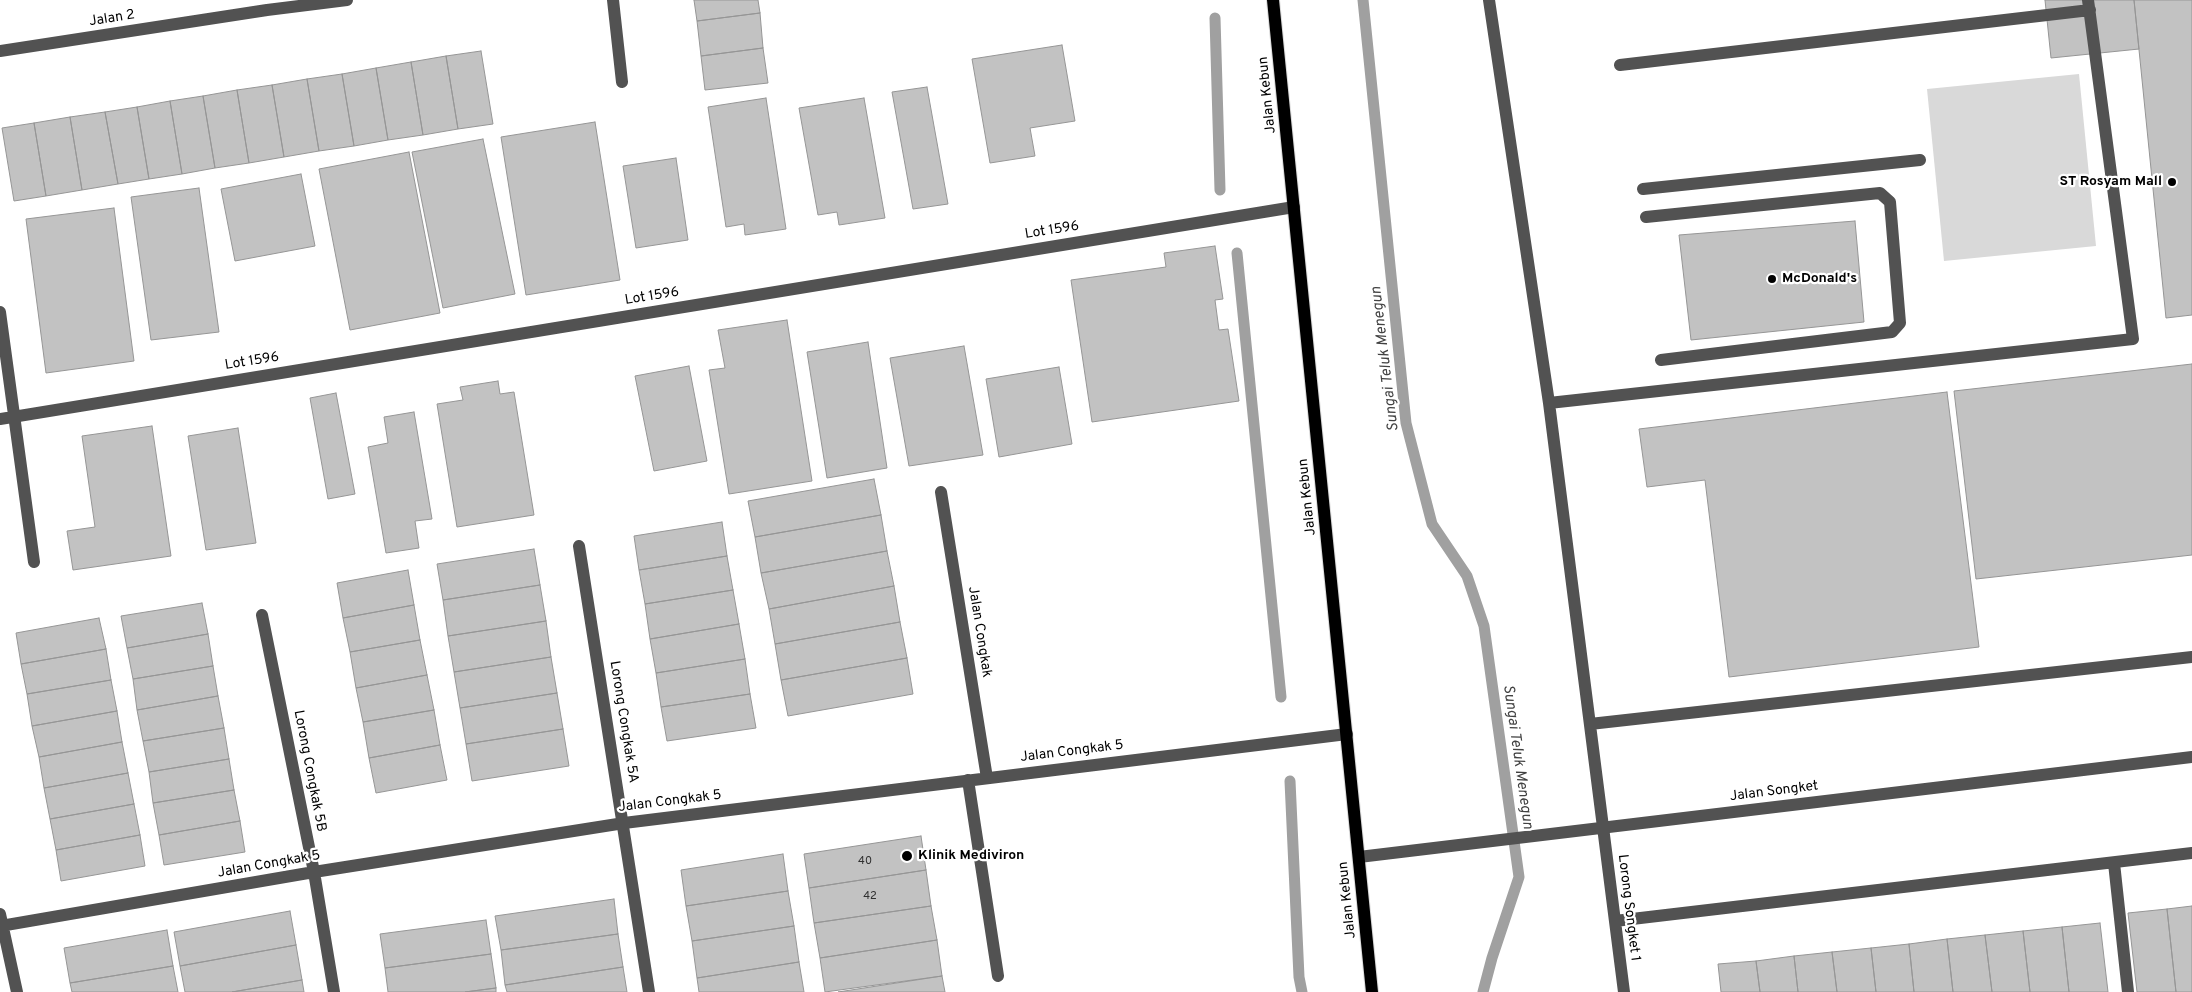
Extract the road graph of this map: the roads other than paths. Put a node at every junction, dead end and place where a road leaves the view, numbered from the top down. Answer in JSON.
{"nodes":[{"id":1,"x":347,"y":0,"type":"edge"},
{"id":2,"x":613,"y":0,"type":"edge"},
{"id":3,"x":1273,"y":0,"type":"edge"},
{"id":4,"x":1489,"y":0,"type":"edge"},
{"id":5,"x":266,"y":5,"type":"edge"},
{"id":6,"x":2089,"y":5,"type":"edge"},
{"id":7,"x":0,"y":51,"type":"edge"},
{"id":8,"x":1620,"y":64,"type":"dead end"},
{"id":9,"x":622,"y":82,"type":"dead end"},
{"id":10,"x":1920,"y":160,"type":"dead end"},
{"id":11,"x":1643,"y":189,"type":"dead end"},
{"id":12,"x":1294,"y":207,"type":"junction"},
{"id":13,"x":1646,"y":217,"type":"dead end"},
{"id":14,"x":0,"y":312,"type":"edge"},
{"id":15,"x":1661,"y":360,"type":"dead end"},
{"id":16,"x":1549,"y":403,"type":"junction"},
{"id":17,"x":14,"y":416,"type":"junction"},
{"id":18,"x":0,"y":419,"type":"edge"},
{"id":19,"x":941,"y":492,"type":"dead end"},
{"id":20,"x":579,"y":546,"type":"dead end"},
{"id":21,"x":34,"y":562,"type":"dead end"},
{"id":22,"x":262,"y":615,"type":"dead end"},
{"id":23,"x":2192,"y":657,"type":"edge"},
{"id":24,"x":1590,"y":724,"type":"junction"},
{"id":25,"x":1347,"y":734,"type":"junction"},
{"id":26,"x":2192,"y":757,"type":"edge"},
{"id":27,"x":987,"y":778,"type":"junction"},
{"id":28,"x":968,"y":780,"type":"junction"},
{"id":29,"x":624,"y":823,"type":"junction"},
{"id":30,"x":1603,"y":828,"type":"junction"},
{"id":31,"x":2192,"y":853,"type":"edge"},
{"id":32,"x":1359,"y":857,"type":"junction"},
{"id":33,"x":2114,"y":863,"type":"junction"},
{"id":34,"x":314,"y":872,"type":"junction"},
{"id":35,"x":1615,"y":921,"type":"junction"},
{"id":36,"x":1,"y":922,"type":"edge"},
{"id":37,"x":998,"y":976,"type":"dead end"},
{"id":38,"x":17,"y":992,"type":"edge"},
{"id":39,"x":334,"y":992,"type":"edge"},
{"id":40,"x":649,"y":992,"type":"edge"},
{"id":41,"x":1372,"y":992,"type":"edge"},
{"id":42,"x":1624,"y":992,"type":"edge"},
{"id":43,"x":2128,"y":992,"type":"edge"}],
"edges":[{"from":1,"to":5,"type":"street","name":"Jalan 2"},
{"from":2,"to":9,"type":"street"},
{"from":3,"to":12,"type":"main road","name":"Jalan Kebun"},
{"from":4,"to":16,"type":"street","name":"Lorong Songket 1"},
{"from":5,"to":7,"type":"street","name":"Jalan 2"},
{"from":6,"to":8,"type":"street"},
{"from":6,"to":16,"type":"street"},
{"from":10,"to":11,"type":"street"},
{"from":12,"to":17,"type":"street","name":"Lot 1596"},
{"from":12,"to":25,"type":"main road","name":"Jalan Kebun"},
{"from":13,"to":15,"type":"street"},
{"from":14,"to":17,"type":"street"},
{"from":16,"to":24,"type":"street","name":"Lorong Songket 1"},
{"from":17,"to":18,"type":"street","name":"Lot 1596"},
{"from":17,"to":21,"type":"street"},
{"from":19,"to":27,"type":"street","name":"Jalan Congkak"},
{"from":20,"to":29,"type":"street","name":"Lorong Congkak 5A"},
{"from":22,"to":34,"type":"street","name":"Lorong Congkak 5B"},
{"from":23,"to":24,"type":"street"},
{"from":24,"to":30,"type":"street","name":"Lorong Songket 1"},
{"from":25,"to":27,"type":"street","name":"Jalan Congkak 5"},
{"from":25,"to":32,"type":"main road","name":"Jalan Kebun"},
{"from":26,"to":30,"type":"street","name":"Jalan Songket"},
{"from":27,"to":28,"type":"street","name":"Jalan Congkak 5"},
{"from":28,"to":29,"type":"street","name":"Jalan Congkak 5"},
{"from":28,"to":37,"type":"street"},
{"from":29,"to":34,"type":"street","name":"Jalan Congkak 5"},
{"from":29,"to":40,"type":"street","name":"Lorong Congkak 5A"},
{"from":30,"to":32,"type":"street","name":"Jalan Songket"},
{"from":30,"to":35,"type":"street","name":"Lorong Songket 1"},
{"from":31,"to":33,"type":"street"},
{"from":32,"to":41,"type":"main road","name":"Jalan Kebun"},
{"from":33,"to":35,"type":"street"},
{"from":33,"to":43,"type":"street"},
{"from":34,"to":36,"type":"street","name":"Jalan Congkak 5"},
{"from":34,"to":39,"type":"street","name":"Lorong Congkak 5B"},
{"from":35,"to":42,"type":"street","name":"Lorong Songket 1"},
{"from":36,"to":38,"type":"street"}]}
